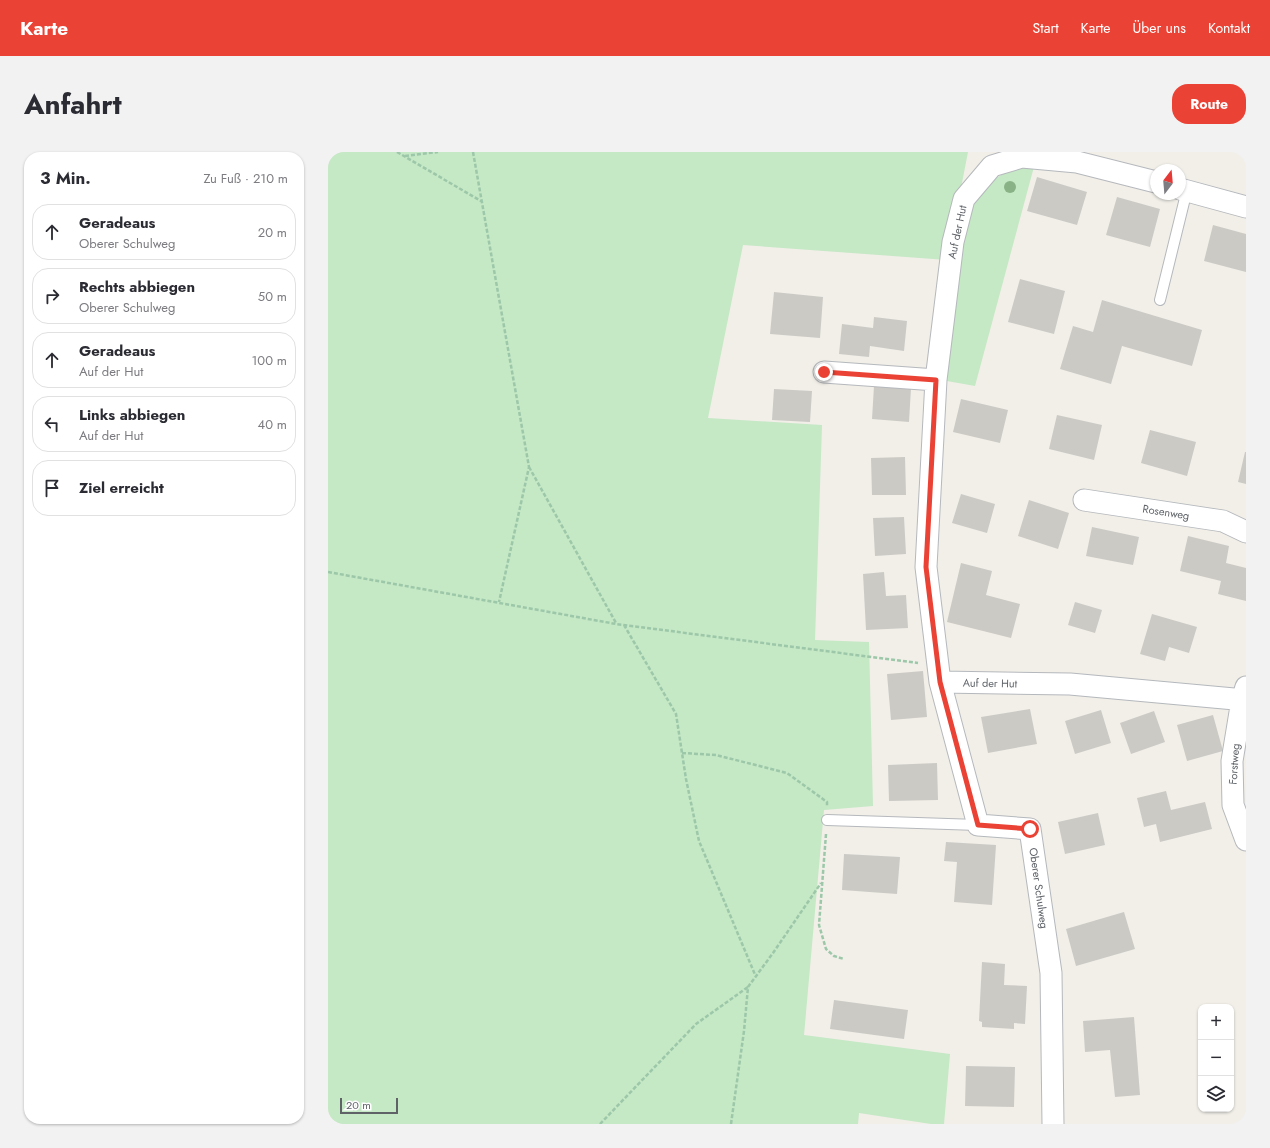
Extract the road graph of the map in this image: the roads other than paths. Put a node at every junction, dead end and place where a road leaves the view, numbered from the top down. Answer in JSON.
{"nodes":[{"id":1,"x":1150,"y":180,"type":"edge"},
{"id":2,"x":1186,"y":191,"type":"edge"},
{"id":3,"x":1182,"y":200,"type":"edge"},
{"id":4,"x":1246,"y":207,"type":"edge"},
{"id":5,"x":1160,"y":300,"type":"dead end"},
{"id":6,"x":824,"y":372,"type":"dead end"},
{"id":7,"x":936,"y":380,"type":"junction"},
{"id":8,"x":1084,"y":500,"type":"dead end"},
{"id":9,"x":1246,"y":532,"type":"edge"},
{"id":10,"x":940,"y":682,"type":"junction"},
{"id":11,"x":1245,"y":696,"type":"edge"},
{"id":12,"x":827,"y":820,"type":"road end"},
{"id":13,"x":978,"y":825,"type":"junction"},
{"id":14,"x":1246,"y":840,"type":"edge"},
{"id":15,"x":1053,"y":1124,"type":"edge"}],
"edges":[{"from":1,"to":7,"type":"street","name":"Auf der Hut"},
{"from":2,"to":4,"type":"street"},
{"from":3,"to":5,"type":"lane"},
{"from":6,"to":7,"type":"street"},
{"from":7,"to":10,"type":"street","name":"Auf der Hut"},
{"from":8,"to":9,"type":"street","name":"Rosenweg"},
{"from":10,"to":11,"type":"street","name":"Auf der Hut"},
{"from":10,"to":13,"type":"street"},
{"from":11,"to":14,"type":"street","name":"Forstweg"},
{"from":12,"to":13,"type":"lane"},
{"from":13,"to":15,"type":"street","name":"Oberer Schulweg"}]}
